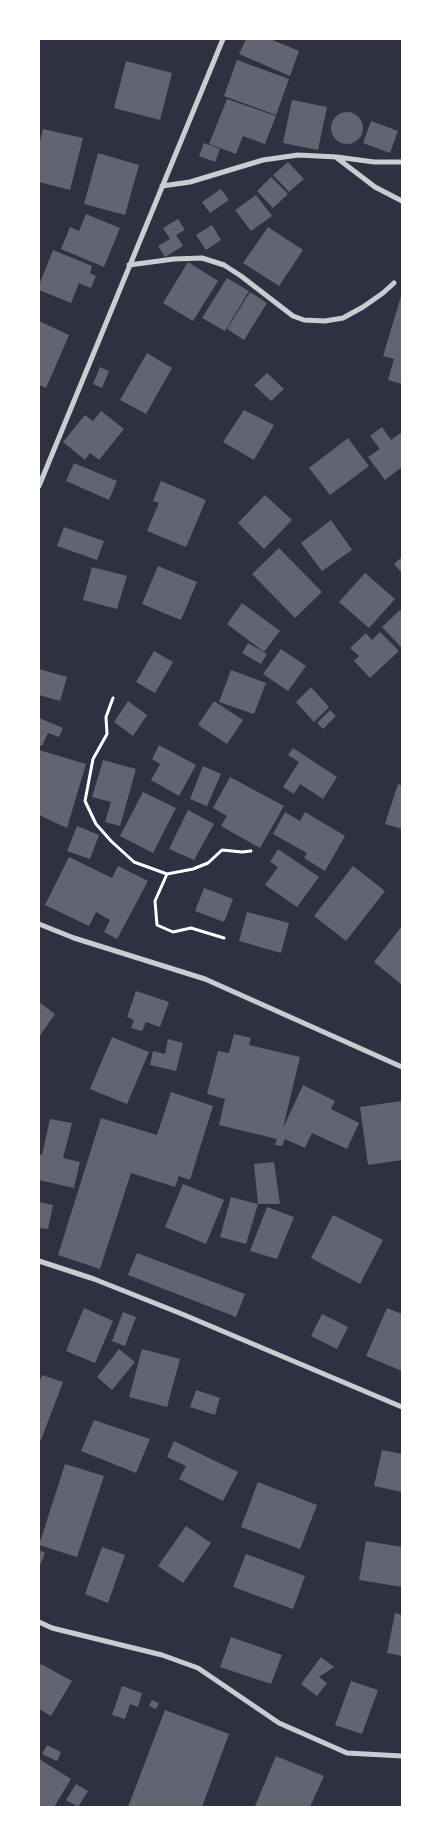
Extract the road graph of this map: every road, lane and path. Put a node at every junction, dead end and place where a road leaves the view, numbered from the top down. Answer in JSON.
{"nodes":[{"id":1,"x":223,"y":39,"type":"edge"},
{"id":2,"x":337,"y":157,"type":"junction"},
{"id":3,"x":402,"y":162,"type":"edge"},
{"id":4,"x":162,"y":186,"type":"junction"},
{"id":5,"x":402,"y":201,"type":"edge"},
{"id":6,"x":129,"y":265,"type":"junction"},
{"id":7,"x":394,"y":283,"type":"dead end"},
{"id":8,"x":39,"y":486,"type":"edge"},
{"id":9,"x":112,"y":698,"type":"dead end"},
{"id":10,"x":251,"y":851,"type":"dead end"},
{"id":11,"x":167,"y":874,"type":"junction"},
{"id":12,"x":39,"y":924,"type":"edge"},
{"id":13,"x":224,"y":938,"type":"dead end"},
{"id":14,"x":402,"y":1067,"type":"edge"},
{"id":15,"x":39,"y":1261,"type":"edge"},
{"id":16,"x":402,"y":1407,"type":"edge"},
{"id":17,"x":39,"y":1622,"type":"edge"},
{"id":18,"x":402,"y":1756,"type":"edge"}],
"edges":[{"from":1,"to":4,"type":"street"},
{"from":2,"to":3,"type":"street"},
{"from":2,"to":4,"type":"street"},
{"from":2,"to":5,"type":"street"},
{"from":4,"to":6,"type":"street"},
{"from":6,"to":7,"type":"street"},
{"from":6,"to":8,"type":"street"},
{"from":9,"to":11,"type":"path"},
{"from":10,"to":11,"type":"path"},
{"from":11,"to":13,"type":"path"},
{"from":12,"to":14,"type":"street"},
{"from":15,"to":16,"type":"street"},
{"from":17,"to":18,"type":"street"}]}
